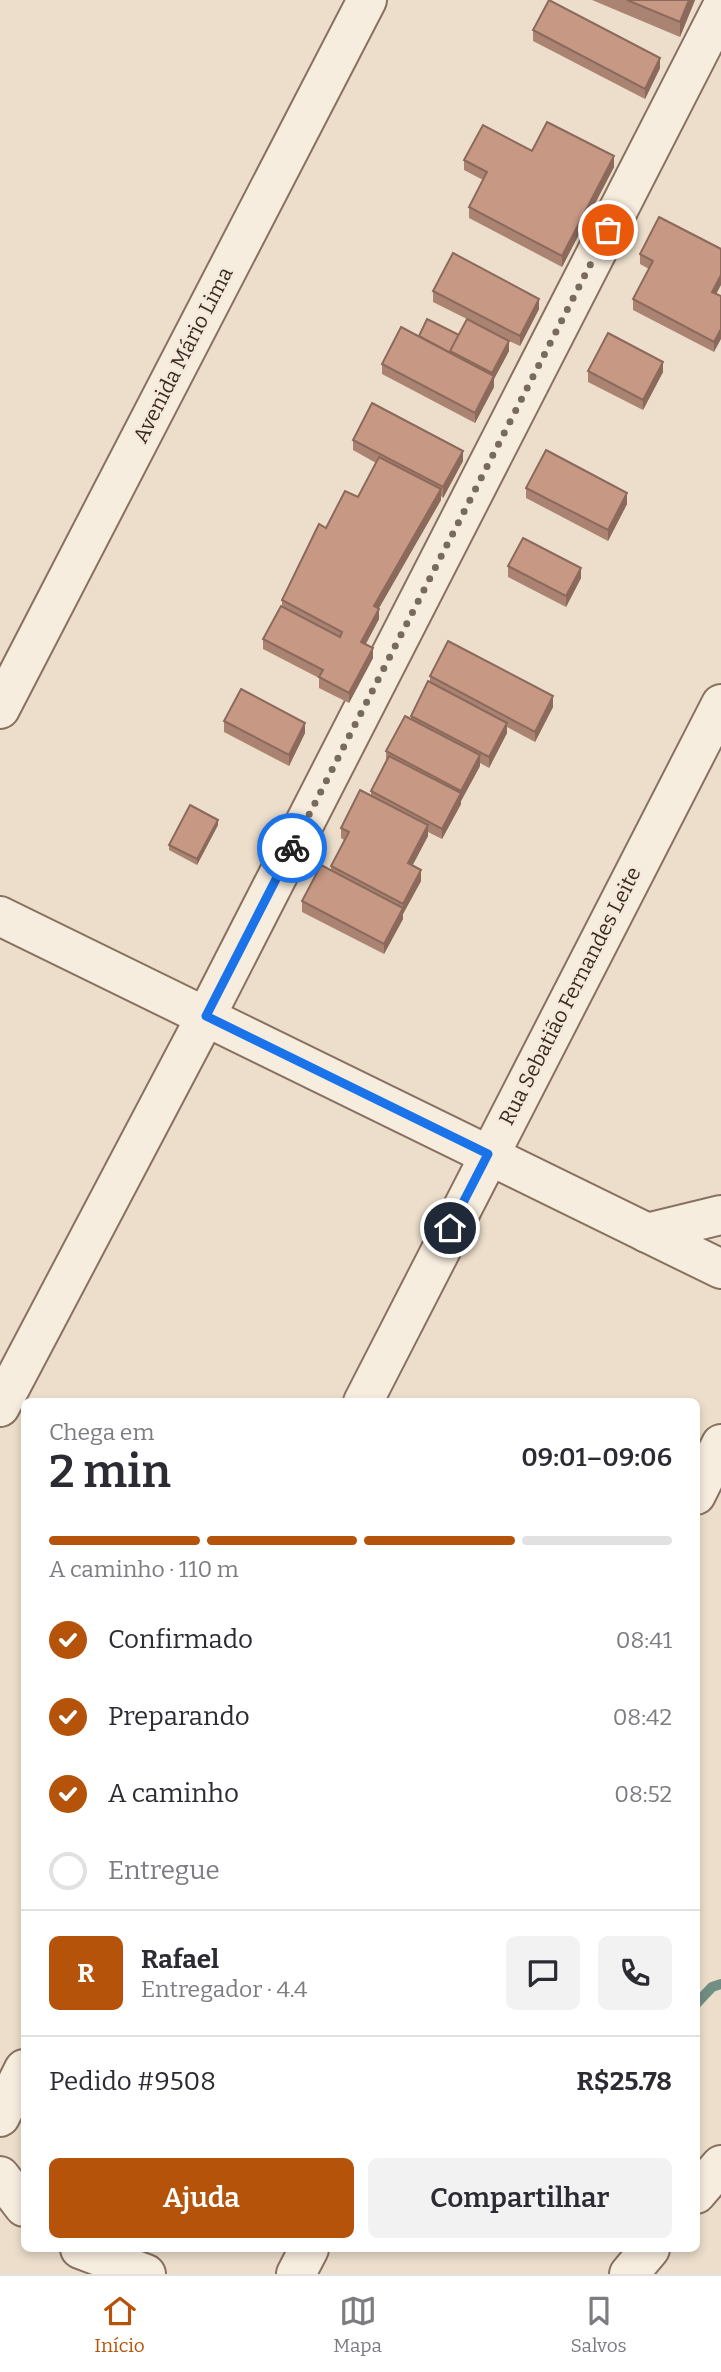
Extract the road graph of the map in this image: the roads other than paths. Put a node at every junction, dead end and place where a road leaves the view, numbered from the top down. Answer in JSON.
{"nodes":[{"id":1,"x":367,"y":0,"type":"edge"},
{"id":2,"x":721,"y":9,"type":"edge"},
{"id":3,"x":0,"y":709,"type":"edge"},
{"id":4,"x":718,"y":719,"type":"edge"},
{"id":5,"x":0,"y":916,"type":"edge"},
{"id":6,"x":206,"y":1016,"type":"junction"},
{"id":7,"x":488,"y":1154,"type":"junction"},
{"id":8,"x":721,"y":1215,"type":"edge"},
{"id":9,"x":647,"y":1233,"type":"junction"},
{"id":10,"x":721,"y":1269,"type":"edge"},
{"id":11,"x":365,"y":1398,"type":"edge"},
{"id":12,"x":0,"y":1407,"type":"edge"},
{"id":13,"x":721,"y":1444,"type":"edge"},
{"id":14,"x":700,"y":1486,"type":"edge"},
{"id":15,"x":21,"y":2075,"type":"edge"},
{"id":16,"x":0,"y":2117,"type":"edge"},
{"id":17,"x":721,"y":2165,"type":"edge"},
{"id":18,"x":0,"y":2176,"type":"edge"},
{"id":19,"x":700,"y":2189,"type":"edge"},
{"id":20,"x":21,"y":2203,"type":"edge"},
{"id":21,"x":88,"y":2252,"type":"edge"},
{"id":22,"x":307,"y":2252,"type":"edge"},
{"id":23,"x":647,"y":2252,"type":"edge"},
{"id":24,"x":146,"y":2274,"type":"edge"},
{"id":25,"x":296,"y":2274,"type":"edge"},
{"id":26,"x":629,"y":2274,"type":"edge"}],
"edges":[{"from":1,"to":3,"type":"street","name":"Avenida Mário Lima"},
{"from":2,"to":6,"type":"street"},
{"from":4,"to":7,"type":"street","name":"Rua Sebatião Fernandes Leite"},
{"from":5,"to":6,"type":"street"},
{"from":6,"to":7,"type":"street"},
{"from":6,"to":12,"type":"street"},
{"from":7,"to":9,"type":"street"},
{"from":7,"to":11,"type":"street","name":"Rua Sebatião Fernandes Leite"},
{"from":8,"to":9,"type":"street"},
{"from":9,"to":10,"type":"street"},
{"from":13,"to":14,"type":"street"},
{"from":15,"to":16,"type":"street"},
{"from":17,"to":19,"type":"street"},
{"from":18,"to":20,"type":"street"},
{"from":21,"to":24,"type":"street"},
{"from":22,"to":25,"type":"street"},
{"from":23,"to":26,"type":"street"}]}
